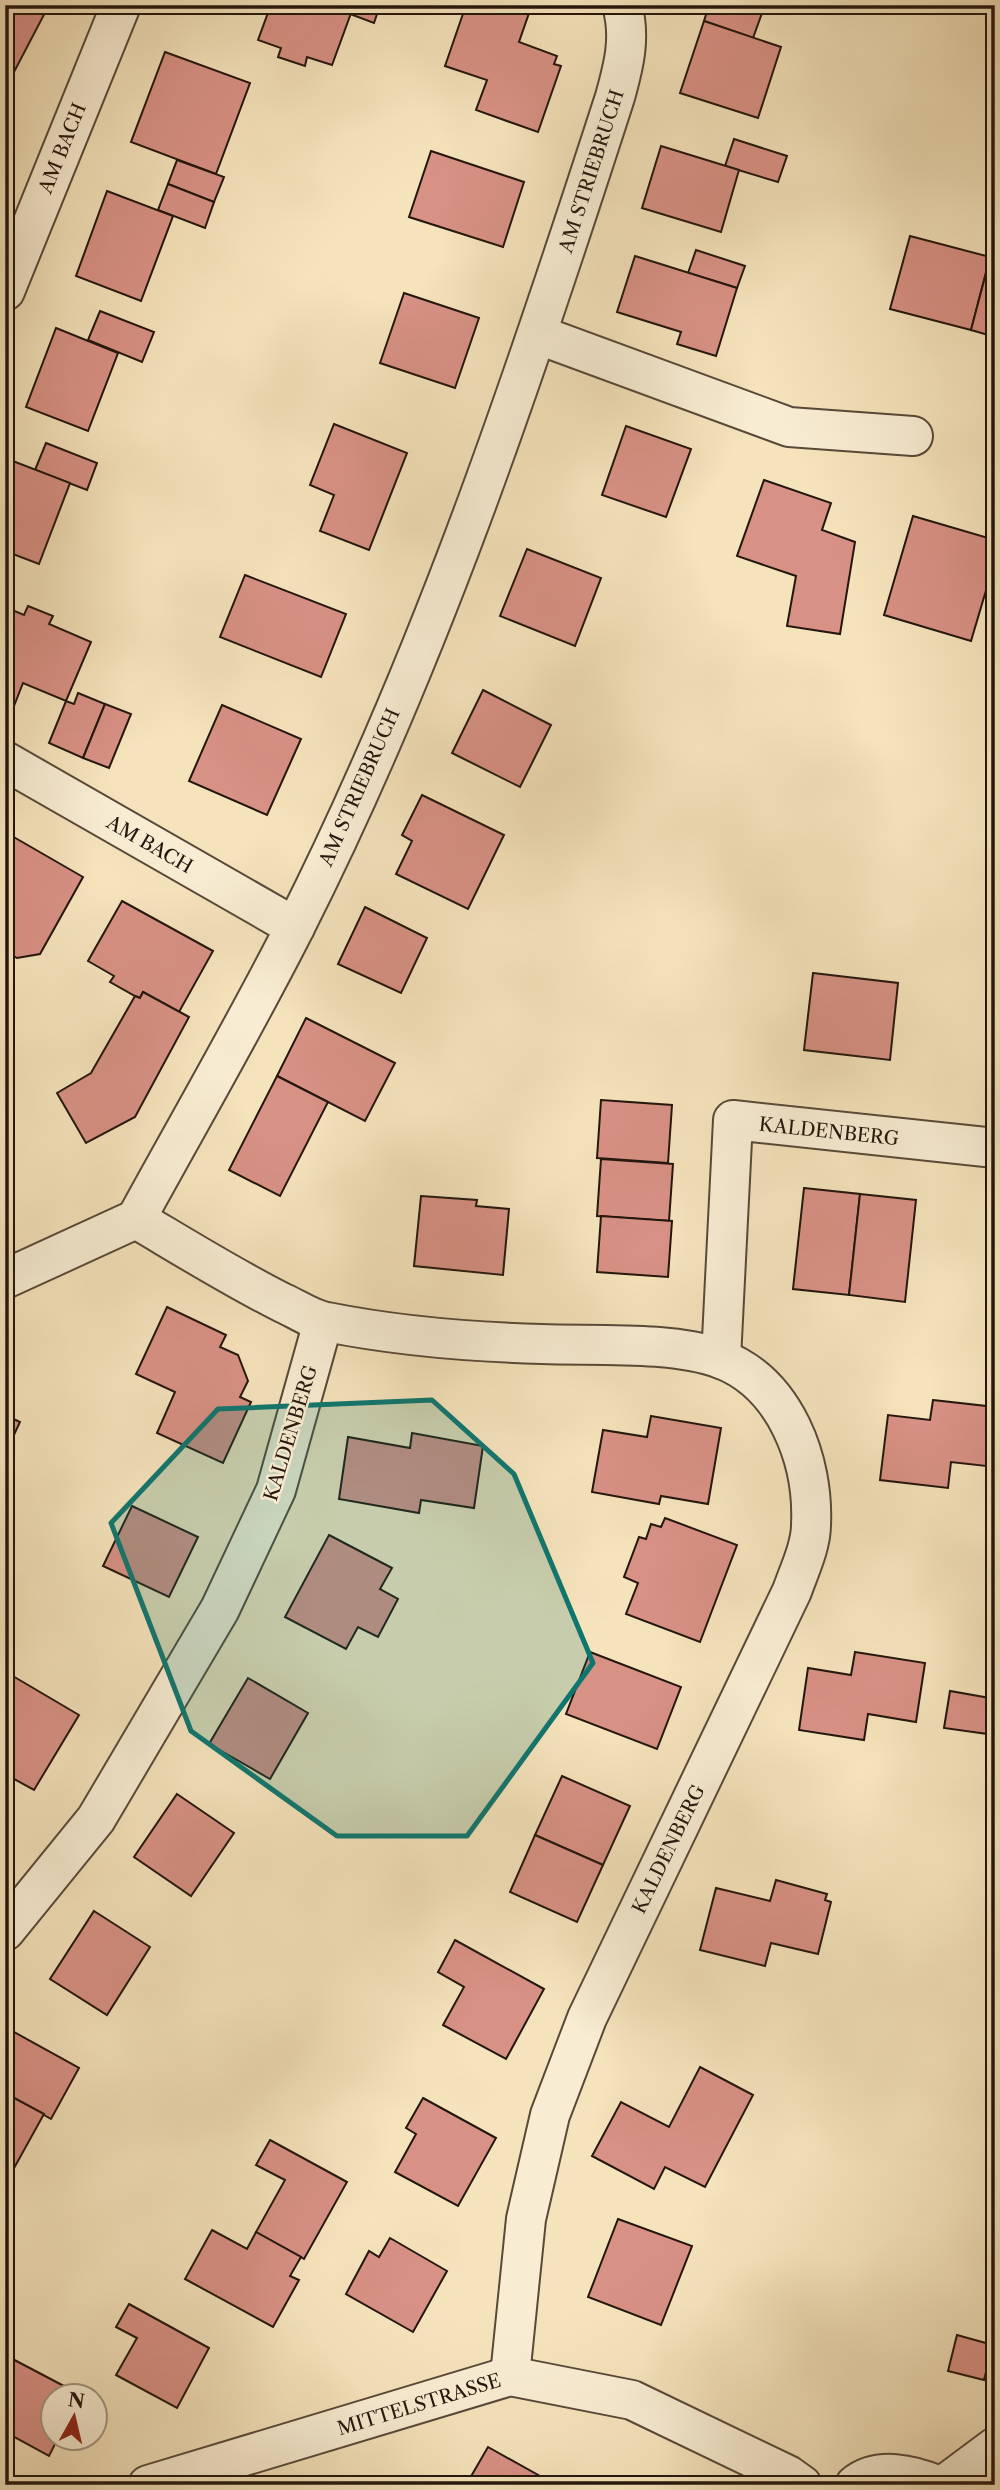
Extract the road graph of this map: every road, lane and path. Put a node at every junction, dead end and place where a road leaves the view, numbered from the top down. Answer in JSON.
{"nodes":[{"id":1,"x":121,"y":5,"type":"edge"},
{"id":2,"x":622,"y":5,"type":"edge"},
{"id":3,"x":5,"y":291,"type":"edge"},
{"id":4,"x":538,"y":335,"type":"junction"},
{"id":5,"x":912,"y":436,"type":"dead end"},
{"id":6,"x":5,"y":761,"type":"edge"},
{"id":7,"x":295,"y":927,"type":"junction"},
{"id":8,"x":995,"y":1148,"type":"edge"},
{"id":9,"x":136,"y":1219,"type":"junction"},
{"id":10,"x":5,"y":1279,"type":"edge"},
{"id":11,"x":323,"y":1322,"type":"junction"},
{"id":12,"x":721,"y":1359,"type":"junction"},
{"id":13,"x":5,"y":1931,"type":"edge"},
{"id":14,"x":510,"y":2376,"type":"junction"},
{"id":15,"x":995,"y":2447,"type":"edge"},
{"id":16,"x":148,"y":2485,"type":"edge"},
{"id":17,"x":802,"y":2485,"type":"edge"},
{"id":18,"x":855,"y":2485,"type":"edge"},
{"id":19,"x":937,"y":2485,"type":"edge"},
{"id":20,"x":944,"y":2485,"type":"edge"}],
"edges":[{"from":1,"to":3,"type":"street","name":"AM BACH"},
{"from":2,"to":4,"type":"street","name":"AM STRIEBRUCH"},
{"from":4,"to":5,"type":"street"},
{"from":4,"to":7,"type":"street","name":"AM STRIEBRUCH"},
{"from":6,"to":7,"type":"street","name":"AM BACH"},
{"from":7,"to":9,"type":"street","name":"AM STRIEBRUCH"},
{"from":8,"to":12,"type":"street","name":"KALDENBERG"},
{"from":9,"to":10,"type":"street"},
{"from":9,"to":11,"type":"street","name":"KALDENBERG"},
{"from":11,"to":12,"type":"street","name":"KALDENBERG"},
{"from":11,"to":13,"type":"street","name":"KALDENBERG"},
{"from":12,"to":14,"type":"street","name":"KALDENBERG"},
{"from":14,"to":16,"type":"street","name":"MITTELSTRASSE"},
{"from":14,"to":17,"type":"street","name":"MITTELSTRASSE"},
{"from":15,"to":20,"type":"street"},
{"from":18,"to":19,"type":"street"}]}
